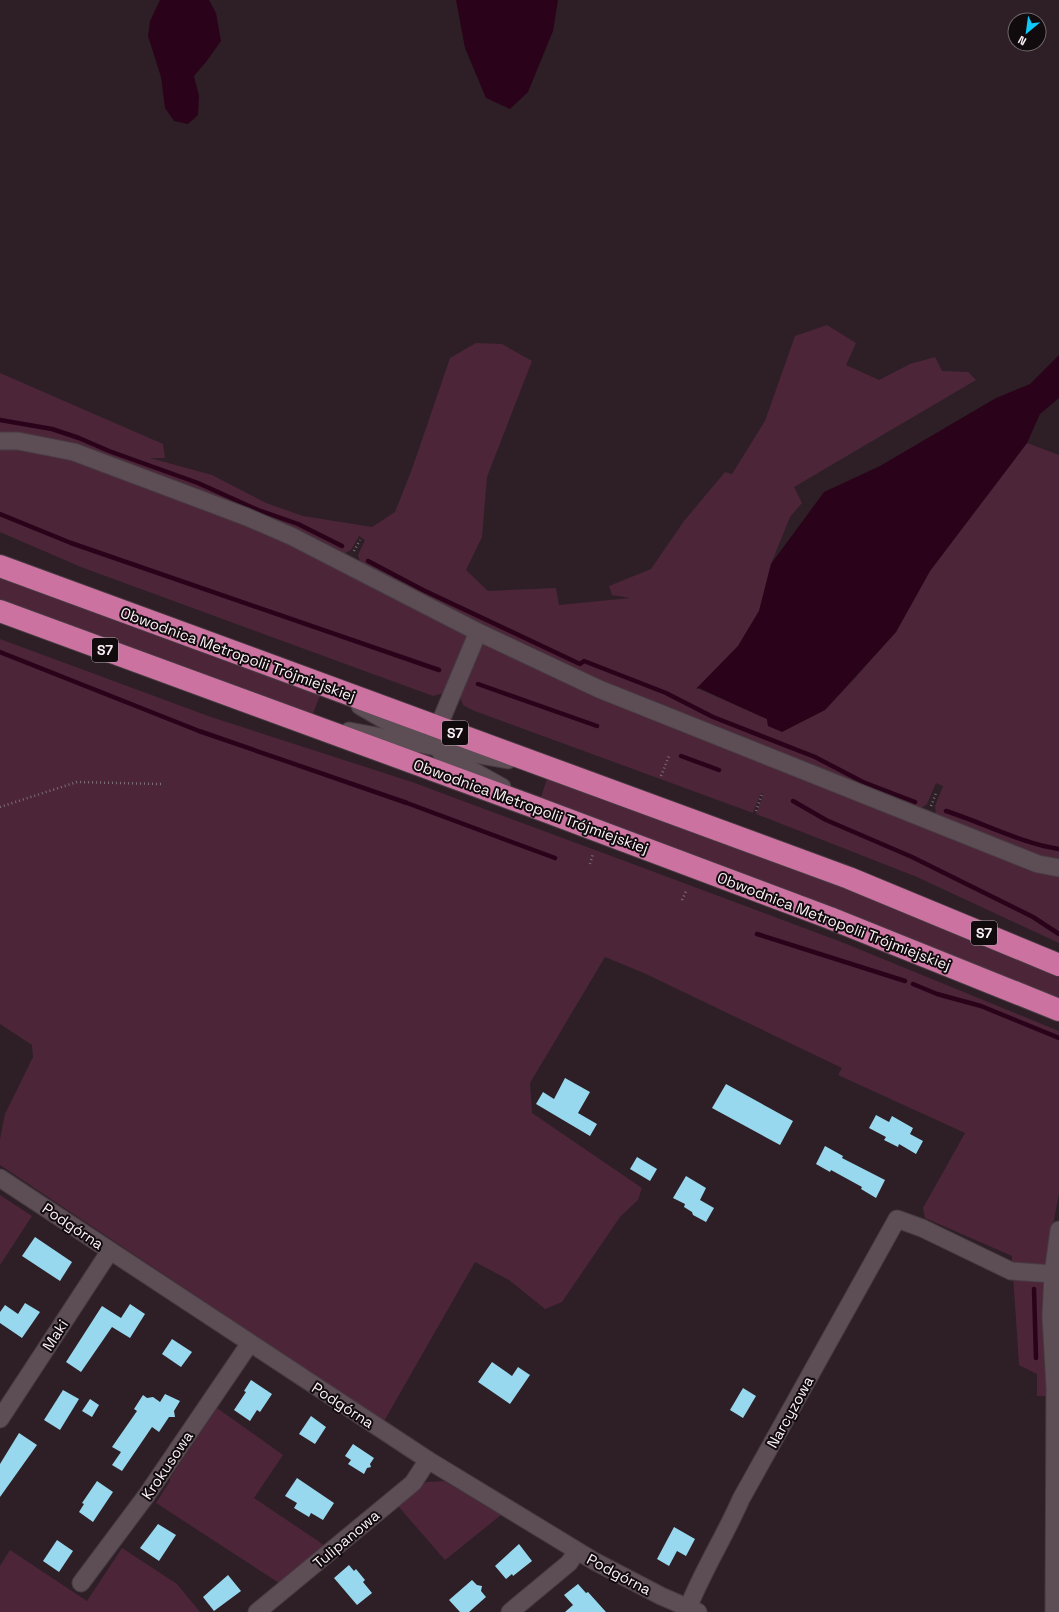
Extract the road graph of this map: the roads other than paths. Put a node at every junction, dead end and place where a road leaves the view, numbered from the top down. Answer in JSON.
{"nodes":[{"id":1,"x":0,"y":441,"type":"edge"},
{"id":2,"x":0,"y":566,"type":"edge"},
{"id":3,"x":0,"y":611,"type":"edge"},
{"id":4,"x":478,"y":632,"type":"junction"},
{"id":5,"x":323,"y":684,"type":"junction"},
{"id":6,"x":309,"y":724,"type":"junction"},
{"id":7,"x":439,"y":727,"type":"junction"},
{"id":8,"x":430,"y":746,"type":"junction"},
{"id":9,"x":552,"y":768,"type":"junction"},
{"id":10,"x":537,"y":808,"type":"junction"},
{"id":11,"x":1059,"y":868,"type":"edge"},
{"id":12,"x":1059,"y":965,"type":"edge"},
{"id":13,"x":1059,"y":1010,"type":"edge"},
{"id":14,"x":0,"y":1178,"type":"edge"},
{"id":15,"x":1059,"y":1230,"type":"edge"},
{"id":16,"x":110,"y":1251,"type":"junction"},
{"id":17,"x":1053,"y":1274,"type":"junction"},
{"id":18,"x":1055,"y":1335,"type":"edge"},
{"id":19,"x":250,"y":1343,"type":"junction"},
{"id":20,"x":0,"y":1419,"type":"edge"},
{"id":21,"x":428,"y":1460,"type":"junction"},
{"id":22,"x":577,"y":1551,"type":"junction"},
{"id":23,"x":81,"y":1583,"type":"dead end"},
{"id":24,"x":693,"y":1610,"type":"edge"},
{"id":25,"x":257,"y":1612,"type":"edge"},
{"id":26,"x":510,"y":1612,"type":"edge"},
{"id":27,"x":1054,"y":1612,"type":"edge"}],
"edges":[{"from":1,"to":4,"type":"street"},
{"from":2,"to":5,"type":"highway","name":"Obwodnica Metropolii Trójmiejskiej","number":"S7"},
{"from":3,"to":6,"type":"highway","name":"Obwodnica Metropolii Trójmiejskiej","number":"S7"},
{"from":4,"to":7,"type":"street"},
{"from":4,"to":11,"type":"street"},
{"from":5,"to":7,"type":"highway","name":"Obwodnica Metropolii Trójmiejskiej","number":"S7"},
{"from":5,"to":8,"type":"street"},
{"from":6,"to":8,"type":"street"},
{"from":6,"to":10,"type":"highway","name":"Obwodnica Metropolii Trójmiejskiej","number":"S7"},
{"from":7,"to":8,"type":"street"},
{"from":7,"to":9,"type":"highway","name":"Obwodnica Metropolii Trójmiejskiej","number":"S7"},
{"from":8,"to":9,"type":"street"},
{"from":8,"to":10,"type":"street"},
{"from":9,"to":12,"type":"highway","name":"Obwodnica Metropolii Trójmiejskiej","number":"S7"},
{"from":10,"to":13,"type":"highway","name":"Obwodnica Metropolii Trójmiejskiej","number":"S7"},
{"from":14,"to":16,"type":"street","name":"Podgórna"},
{"from":15,"to":17,"type":"street"},
{"from":16,"to":19,"type":"street","name":"Podgórna"},
{"from":16,"to":20,"type":"street","name":"Maki"},
{"from":17,"to":18,"type":"street"},
{"from":17,"to":24,"type":"street","name":"Narcyzowa"},
{"from":18,"to":27,"type":"street"},
{"from":19,"to":21,"type":"street","name":"Podgórna"},
{"from":19,"to":23,"type":"street","name":"Krokusowa"},
{"from":21,"to":22,"type":"street","name":"Podgórna"},
{"from":21,"to":25,"type":"street","name":"Tulipanowa"},
{"from":22,"to":24,"type":"street","name":"Podgórna"},
{"from":22,"to":26,"type":"street"}]}
